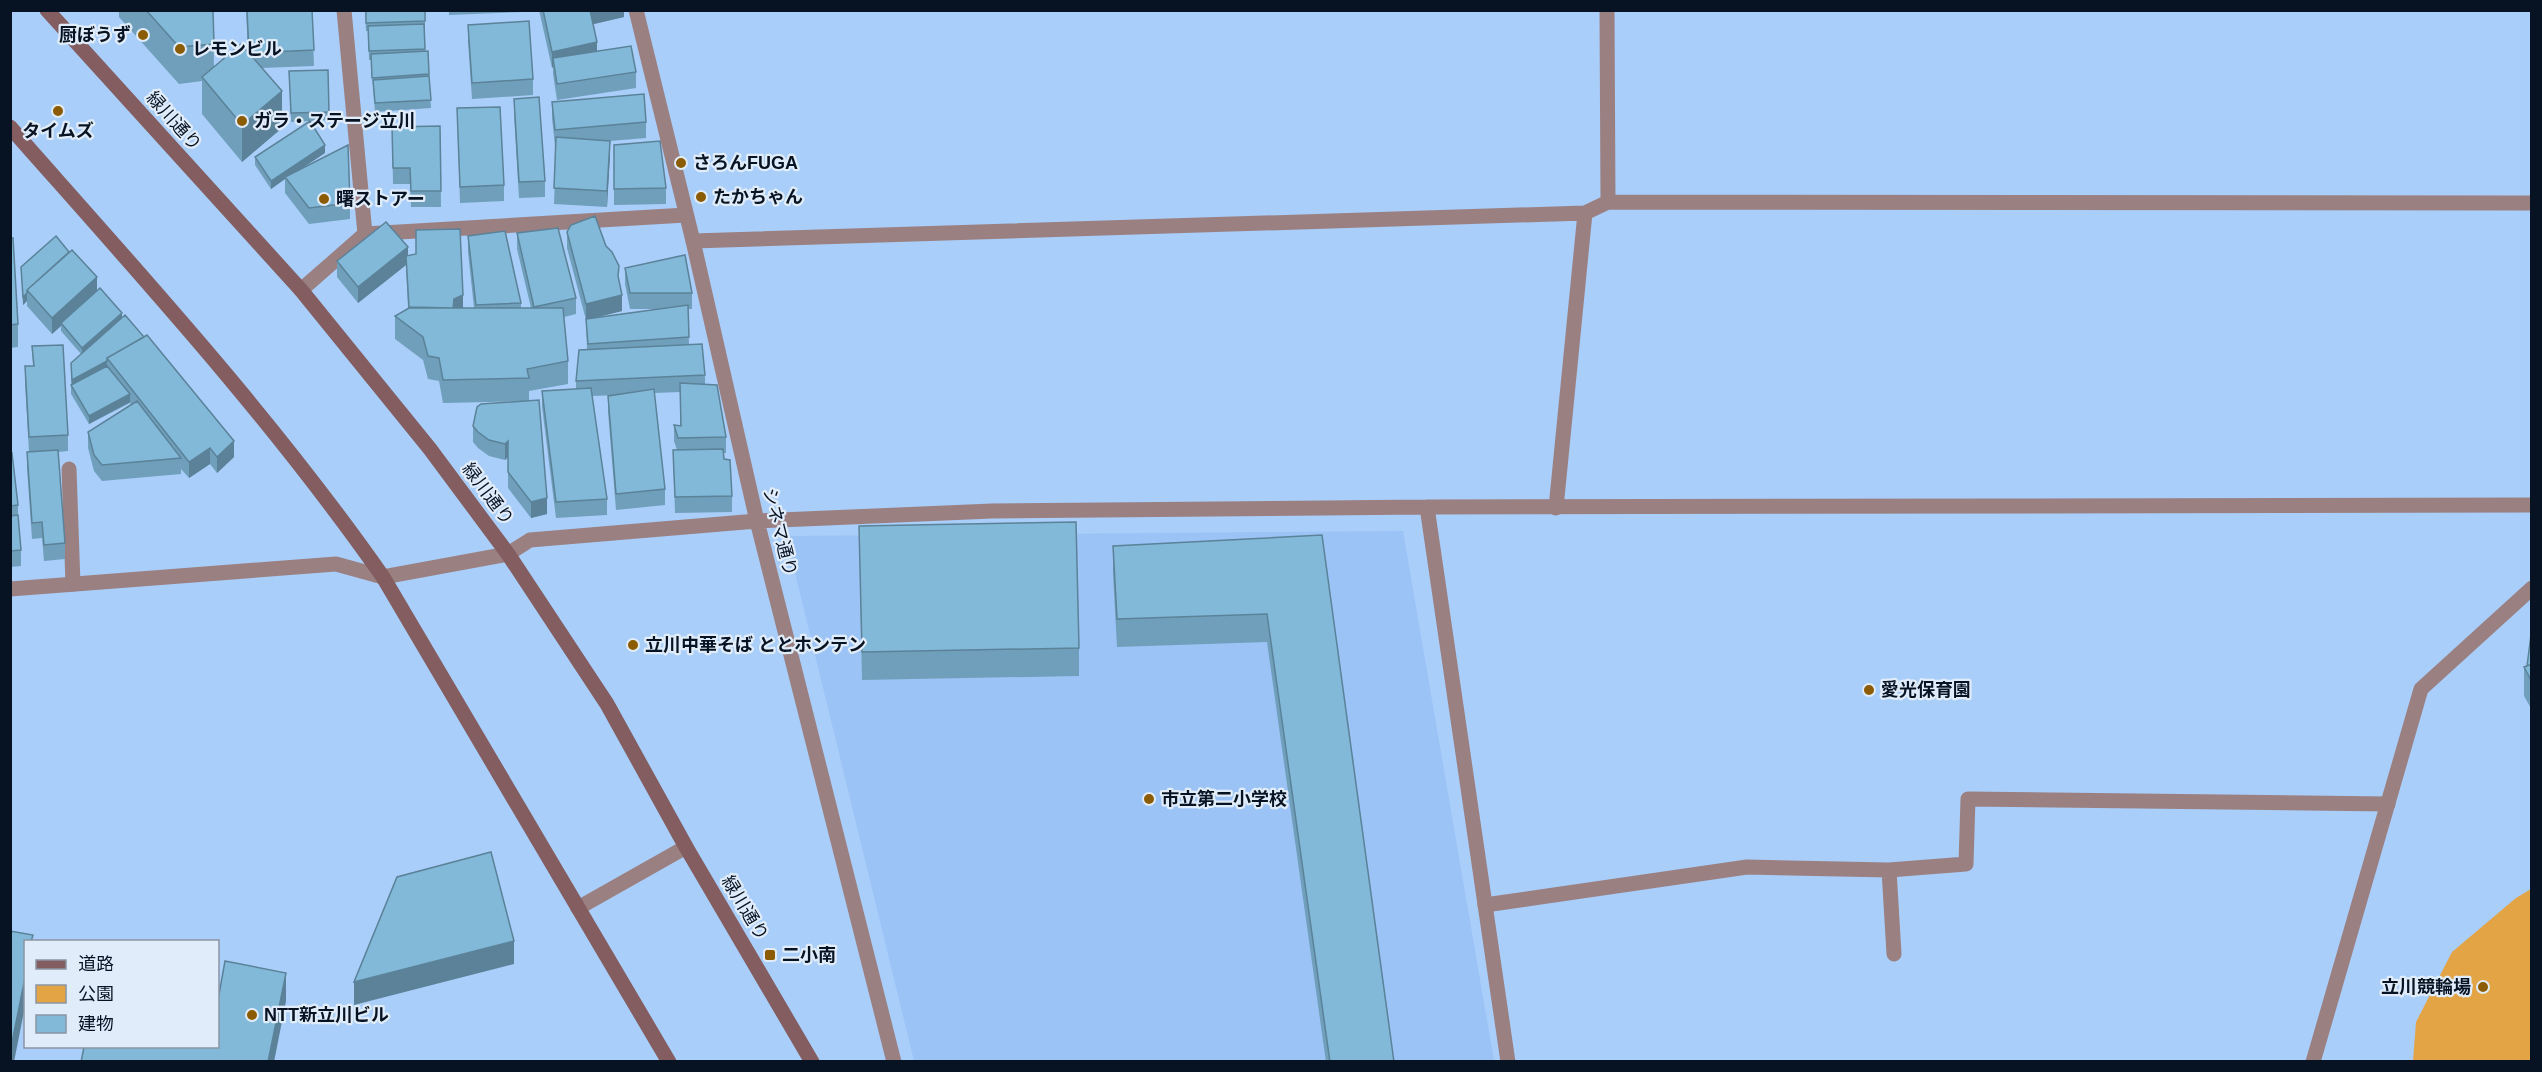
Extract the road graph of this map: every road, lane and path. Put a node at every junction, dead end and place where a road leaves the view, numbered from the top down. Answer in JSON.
{"nodes":[{"id":1,"x":47,"y":10,"type":"edge"},
{"id":2,"x":344,"y":10,"type":"edge"},
{"id":3,"x":636,"y":10,"type":"edge"},
{"id":4,"x":1607,"y":10,"type":"edge"},
{"id":5,"x":10,"y":126,"type":"edge"},
{"id":6,"x":1608,"y":202,"type":"junction"},
{"id":7,"x":2532,"y":203,"type":"edge"},
{"id":8,"x":1585,"y":213,"type":"junction"},
{"id":9,"x":686,"y":215,"type":"junction"},
{"id":10,"x":365,"y":234,"type":"junction"},
{"id":11,"x":693,"y":241,"type":"junction"},
{"id":12,"x":301,"y":290,"type":"junction"},
{"id":13,"x":69,"y":469,"type":"dead end"},
{"id":14,"x":2532,"y":505,"type":"edge"},
{"id":15,"x":1427,"y":507,"type":"junction"},
{"id":16,"x":1556,"y":508,"type":"junction"},
{"id":17,"x":757,"y":521,"type":"junction"},
{"id":18,"x":508,"y":554,"type":"junction"},
{"id":19,"x":383,"y":577,"type":"junction"},
{"id":20,"x":73,"y":584,"type":"junction"},
{"id":21,"x":2532,"y":588,"type":"edge"},
{"id":22,"x":10,"y":589,"type":"edge"},
{"id":23,"x":2388,"y":804,"type":"junction"},
{"id":24,"x":686,"y":847,"type":"junction"},
{"id":25,"x":1889,"y":870,"type":"junction"},
{"id":26,"x":1485,"y":905,"type":"junction"},
{"id":27,"x":578,"y":908,"type":"junction"},
{"id":28,"x":1894,"y":954,"type":"dead end"},
{"id":29,"x":669,"y":1062,"type":"edge"},
{"id":30,"x":812,"y":1062,"type":"edge"},
{"id":31,"x":894,"y":1062,"type":"edge"},
{"id":32,"x":1508,"y":1062,"type":"edge"},
{"id":33,"x":2313,"y":1062,"type":"edge"}],
"edges":[{"from":1,"to":12,"type":"street","name":"緑川通り"},
{"from":2,"to":10,"type":"street"},
{"from":3,"to":9,"type":"street","name":"シネマ通り"},
{"from":4,"to":6,"type":"street"},
{"from":5,"to":19,"type":"street"},
{"from":6,"to":7,"type":"street"},
{"from":6,"to":8,"type":"street"},
{"from":8,"to":11,"type":"street"},
{"from":8,"to":16,"type":"street"},
{"from":9,"to":10,"type":"street"},
{"from":9,"to":11,"type":"street","name":"シネマ通り"},
{"from":10,"to":12,"type":"street"},
{"from":11,"to":17,"type":"street","name":"シネマ通り"},
{"from":12,"to":18,"type":"street","name":"緑川通り"},
{"from":13,"to":20,"type":"street"},
{"from":14,"to":16,"type":"street"},
{"from":15,"to":16,"type":"street"},
{"from":15,"to":17,"type":"street"},
{"from":15,"to":26,"type":"street"},
{"from":17,"to":18,"type":"street"},
{"from":17,"to":31,"type":"street","name":"シネマ通り"},
{"from":18,"to":19,"type":"street"},
{"from":18,"to":24,"type":"street","name":"緑川通り"},
{"from":19,"to":20,"type":"street"},
{"from":19,"to":27,"type":"street"},
{"from":20,"to":22,"type":"street"},
{"from":21,"to":23,"type":"street"},
{"from":23,"to":25,"type":"street"},
{"from":23,"to":33,"type":"street"},
{"from":24,"to":27,"type":"street"},
{"from":24,"to":30,"type":"street","name":"緑川通り"},
{"from":25,"to":26,"type":"street"},
{"from":25,"to":28,"type":"street"},
{"from":26,"to":32,"type":"street"},
{"from":27,"to":29,"type":"street"}]}
